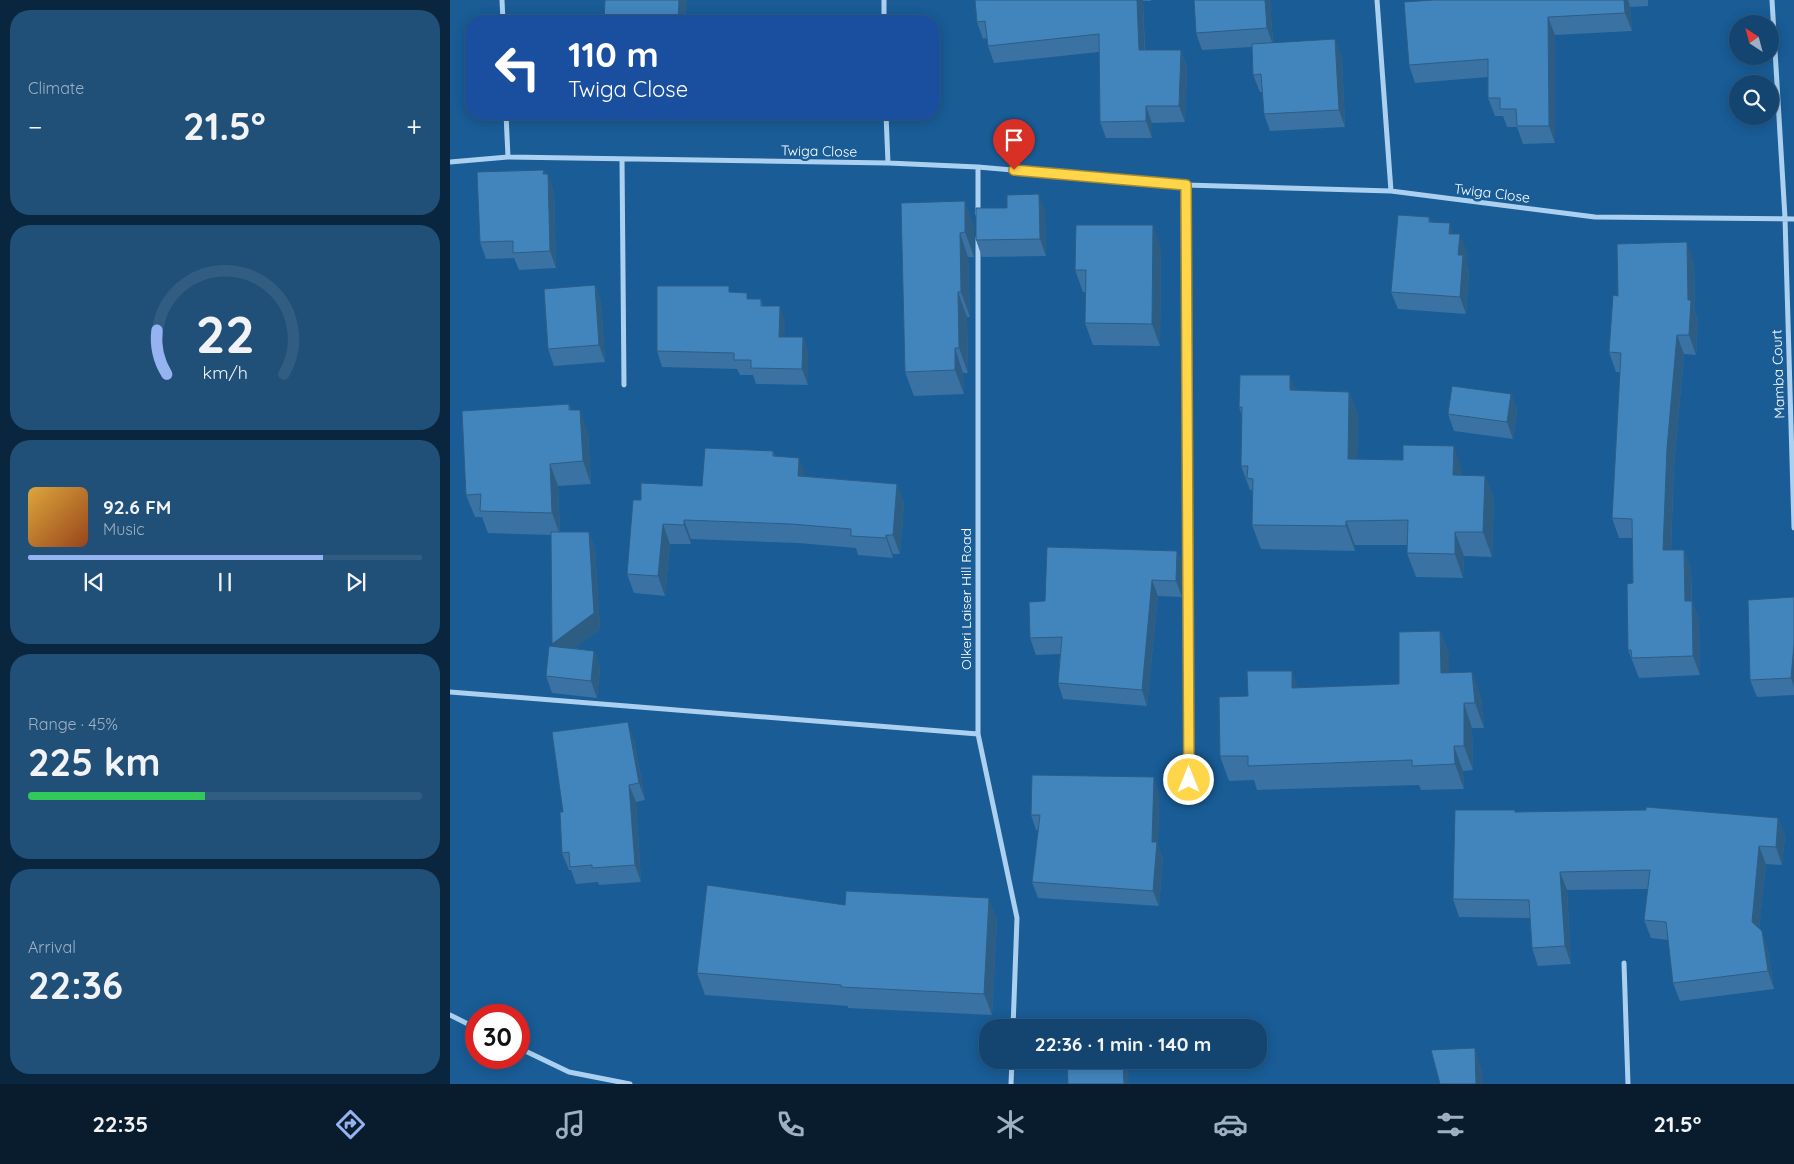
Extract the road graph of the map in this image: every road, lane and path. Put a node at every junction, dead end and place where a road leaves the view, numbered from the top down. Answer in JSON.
{"nodes":[{"id":1,"x":502,"y":0,"type":"edge"},
{"id":2,"x":884,"y":0,"type":"edge"},
{"id":3,"x":1377,"y":0,"type":"edge"},
{"id":4,"x":1772,"y":0,"type":"edge"},
{"id":5,"x":503,"y":15,"type":"edge"},
{"id":6,"x":884,"y":15,"type":"edge"},
{"id":7,"x":506,"y":120,"type":"edge"},
{"id":8,"x":886,"y":120,"type":"edge"},
{"id":9,"x":508,"y":157,"type":"junction"},
{"id":10,"x":622,"y":159,"type":"junction"},
{"id":11,"x":450,"y":162,"type":"edge"},
{"id":12,"x":888,"y":163,"type":"junction"},
{"id":13,"x":978,"y":167,"type":"junction"},
{"id":14,"x":1186,"y":185,"type":"junction"},
{"id":15,"x":1391,"y":191,"type":"junction"},
{"id":16,"x":978,"y":217,"type":"edge"},
{"id":17,"x":1785,"y":218,"type":"junction"},
{"id":18,"x":1794,"y":218,"type":"edge"},
{"id":19,"x":978,"y":227,"type":"edge"},
{"id":20,"x":624,"y":385,"type":"dead end"},
{"id":21,"x":1794,"y":528,"type":"edge"},
{"id":22,"x":450,"y":692,"type":"edge"},
{"id":23,"x":978,"y":734,"type":"junction"},
{"id":24,"x":1189,"y":780,"type":"dead end"},
{"id":25,"x":1624,"y":963,"type":"dead end"},
{"id":26,"x":450,"y":1015,"type":"edge"},
{"id":27,"x":1013,"y":1019,"type":"edge"},
{"id":28,"x":465,"y":1022,"type":"edge"},
{"id":29,"x":530,"y":1053,"type":"edge"},
{"id":30,"x":1012,"y":1069,"type":"edge"},
{"id":31,"x":630,"y":1084,"type":"edge"},
{"id":32,"x":1011,"y":1084,"type":"edge"},
{"id":33,"x":1628,"y":1084,"type":"edge"}],
"edges":[{"from":1,"to":5,"type":"street"},
{"from":2,"to":6,"type":"street"},
{"from":3,"to":15,"type":"street"},
{"from":4,"to":17,"type":"street","name":"Mamba Court"},
{"from":7,"to":9,"type":"street"},
{"from":8,"to":12,"type":"street"},
{"from":9,"to":10,"type":"street","name":"Twiga Close"},
{"from":9,"to":11,"type":"street","name":"Twiga Close"},
{"from":10,"to":12,"type":"street","name":"Twiga Close"},
{"from":10,"to":20,"type":"street"},
{"from":12,"to":13,"type":"street","name":"Twiga Close"},
{"from":13,"to":14,"type":"street","name":"Twiga Close"},
{"from":13,"to":16,"type":"street"},
{"from":14,"to":15,"type":"street","name":"Twiga Close"},
{"from":14,"to":24,"type":"street"},
{"from":15,"to":17,"type":"street","name":"Twiga Close"},
{"from":17,"to":18,"type":"street","name":"Twiga Close"},
{"from":17,"to":21,"type":"street","name":"Mamba Court"},
{"from":19,"to":23,"type":"street","name":"Olkeri Laiser Hill Road"},
{"from":22,"to":23,"type":"street"},
{"from":23,"to":27,"type":"street","name":"Olkeri Laiser Hill Road"},
{"from":25,"to":33,"type":"street"},
{"from":26,"to":28,"type":"street"},
{"from":29,"to":31,"type":"street"},
{"from":30,"to":32,"type":"street"}]}
